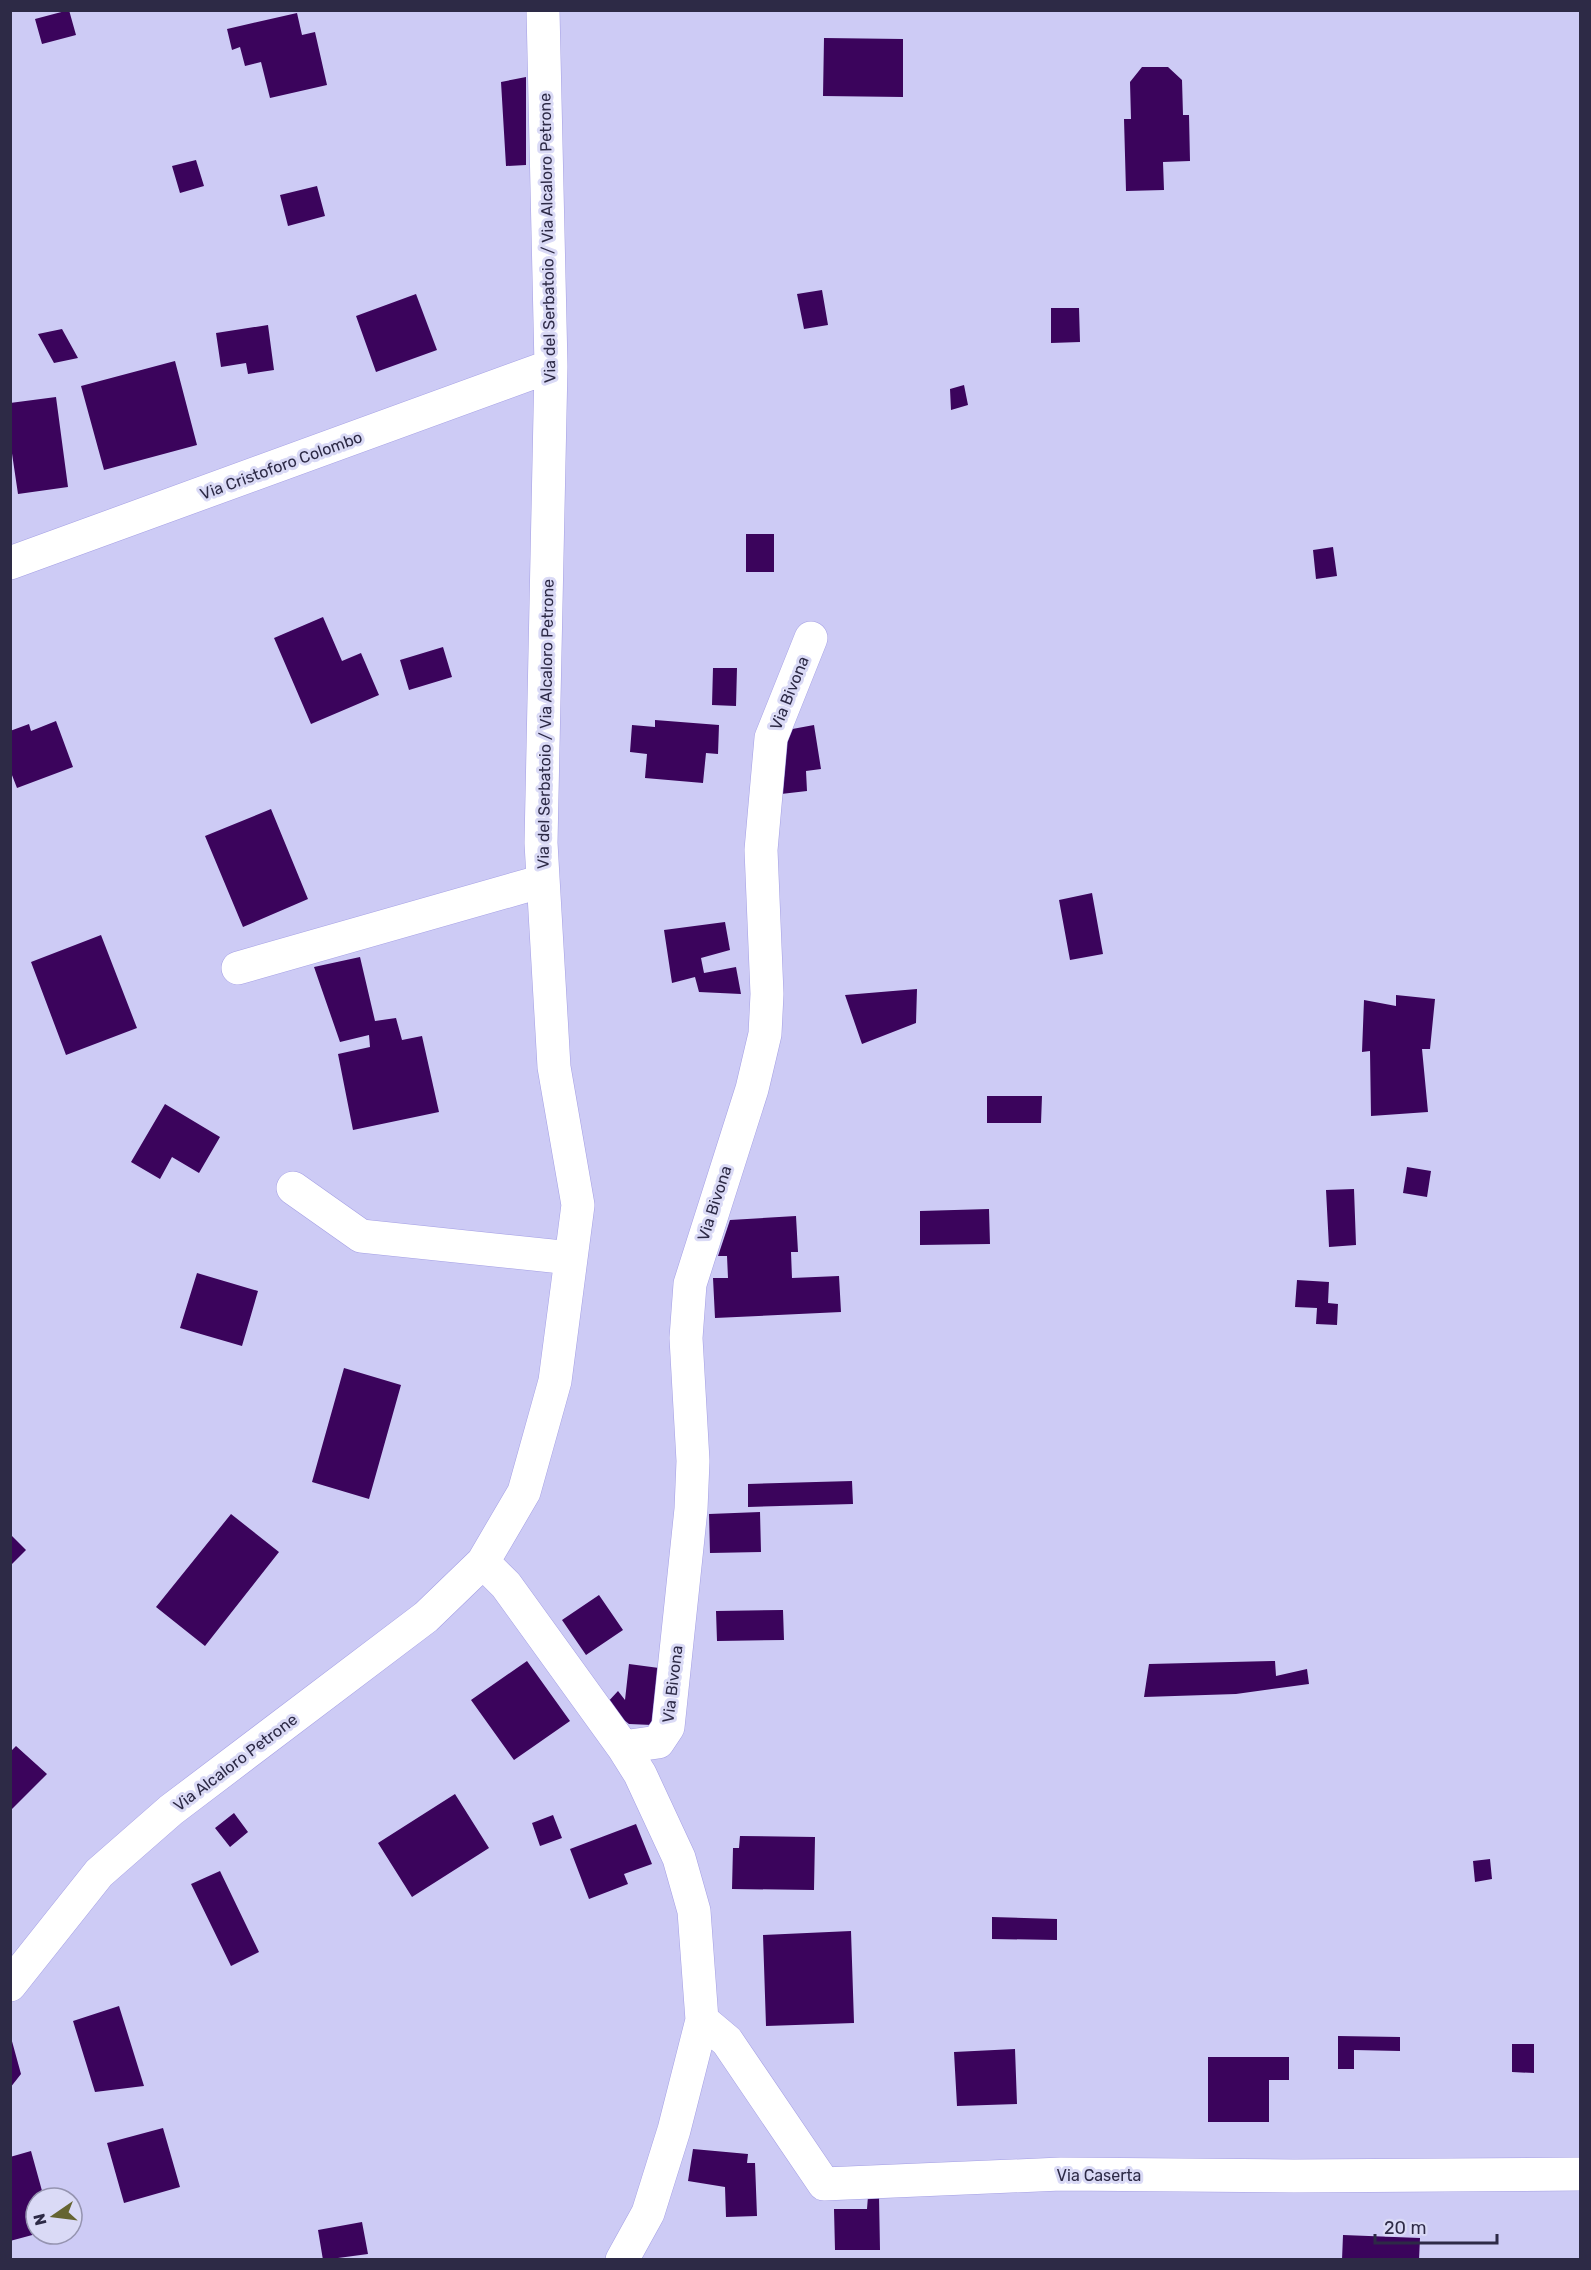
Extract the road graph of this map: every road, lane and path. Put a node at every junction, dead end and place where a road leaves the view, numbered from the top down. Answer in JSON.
{"nodes":[{"id":1,"x":543,"y":10,"type":"edge"},
{"id":2,"x":551,"y":366,"type":"junction"},
{"id":3,"x":10,"y":563,"type":"edge"},
{"id":4,"x":811,"y":638,"type":"dead end"},
{"id":5,"x":543,"y":880,"type":"junction"},
{"id":6,"x":238,"y":968,"type":"dead end"},
{"id":7,"x":293,"y":1188,"type":"dead end"},
{"id":8,"x":571,"y":1258,"type":"junction"},
{"id":9,"x":483,"y":1562,"type":"junction"},
{"id":10,"x":623,"y":1747,"type":"junction"},
{"id":11,"x":10,"y":1985,"type":"edge"},
{"id":12,"x":702,"y":2020,"type":"junction"},
{"id":13,"x":1581,"y":2174,"type":"edge"},
{"id":14,"x":622,"y":2259,"type":"edge"}],
"edges":[{"from":1,"to":2,"type":"street","name":"Via del Serbatoio / Via Alcaloro Petrone"},
{"from":2,"to":3,"type":"street","name":"Via Cristoforo Colombo"},
{"from":2,"to":5,"type":"street","name":"Via del Serbatoio / Via Alcaloro Petrone"},
{"from":4,"to":10,"type":"street","name":"Via Bivona"},
{"from":5,"to":6,"type":"street"},
{"from":5,"to":8,"type":"street","name":"Via del Serbatoio / Via Alcaloro Petrone"},
{"from":7,"to":8,"type":"street"},
{"from":8,"to":9,"type":"street","name":"Via del Serbatoio / Via Alcaloro Petrone"},
{"from":9,"to":10,"type":"street"},
{"from":9,"to":11,"type":"street","name":"Via Alcaloro Petrone"},
{"from":10,"to":12,"type":"street"},
{"from":12,"to":13,"type":"street","name":"Via Caserta"},
{"from":12,"to":14,"type":"street"}]}
